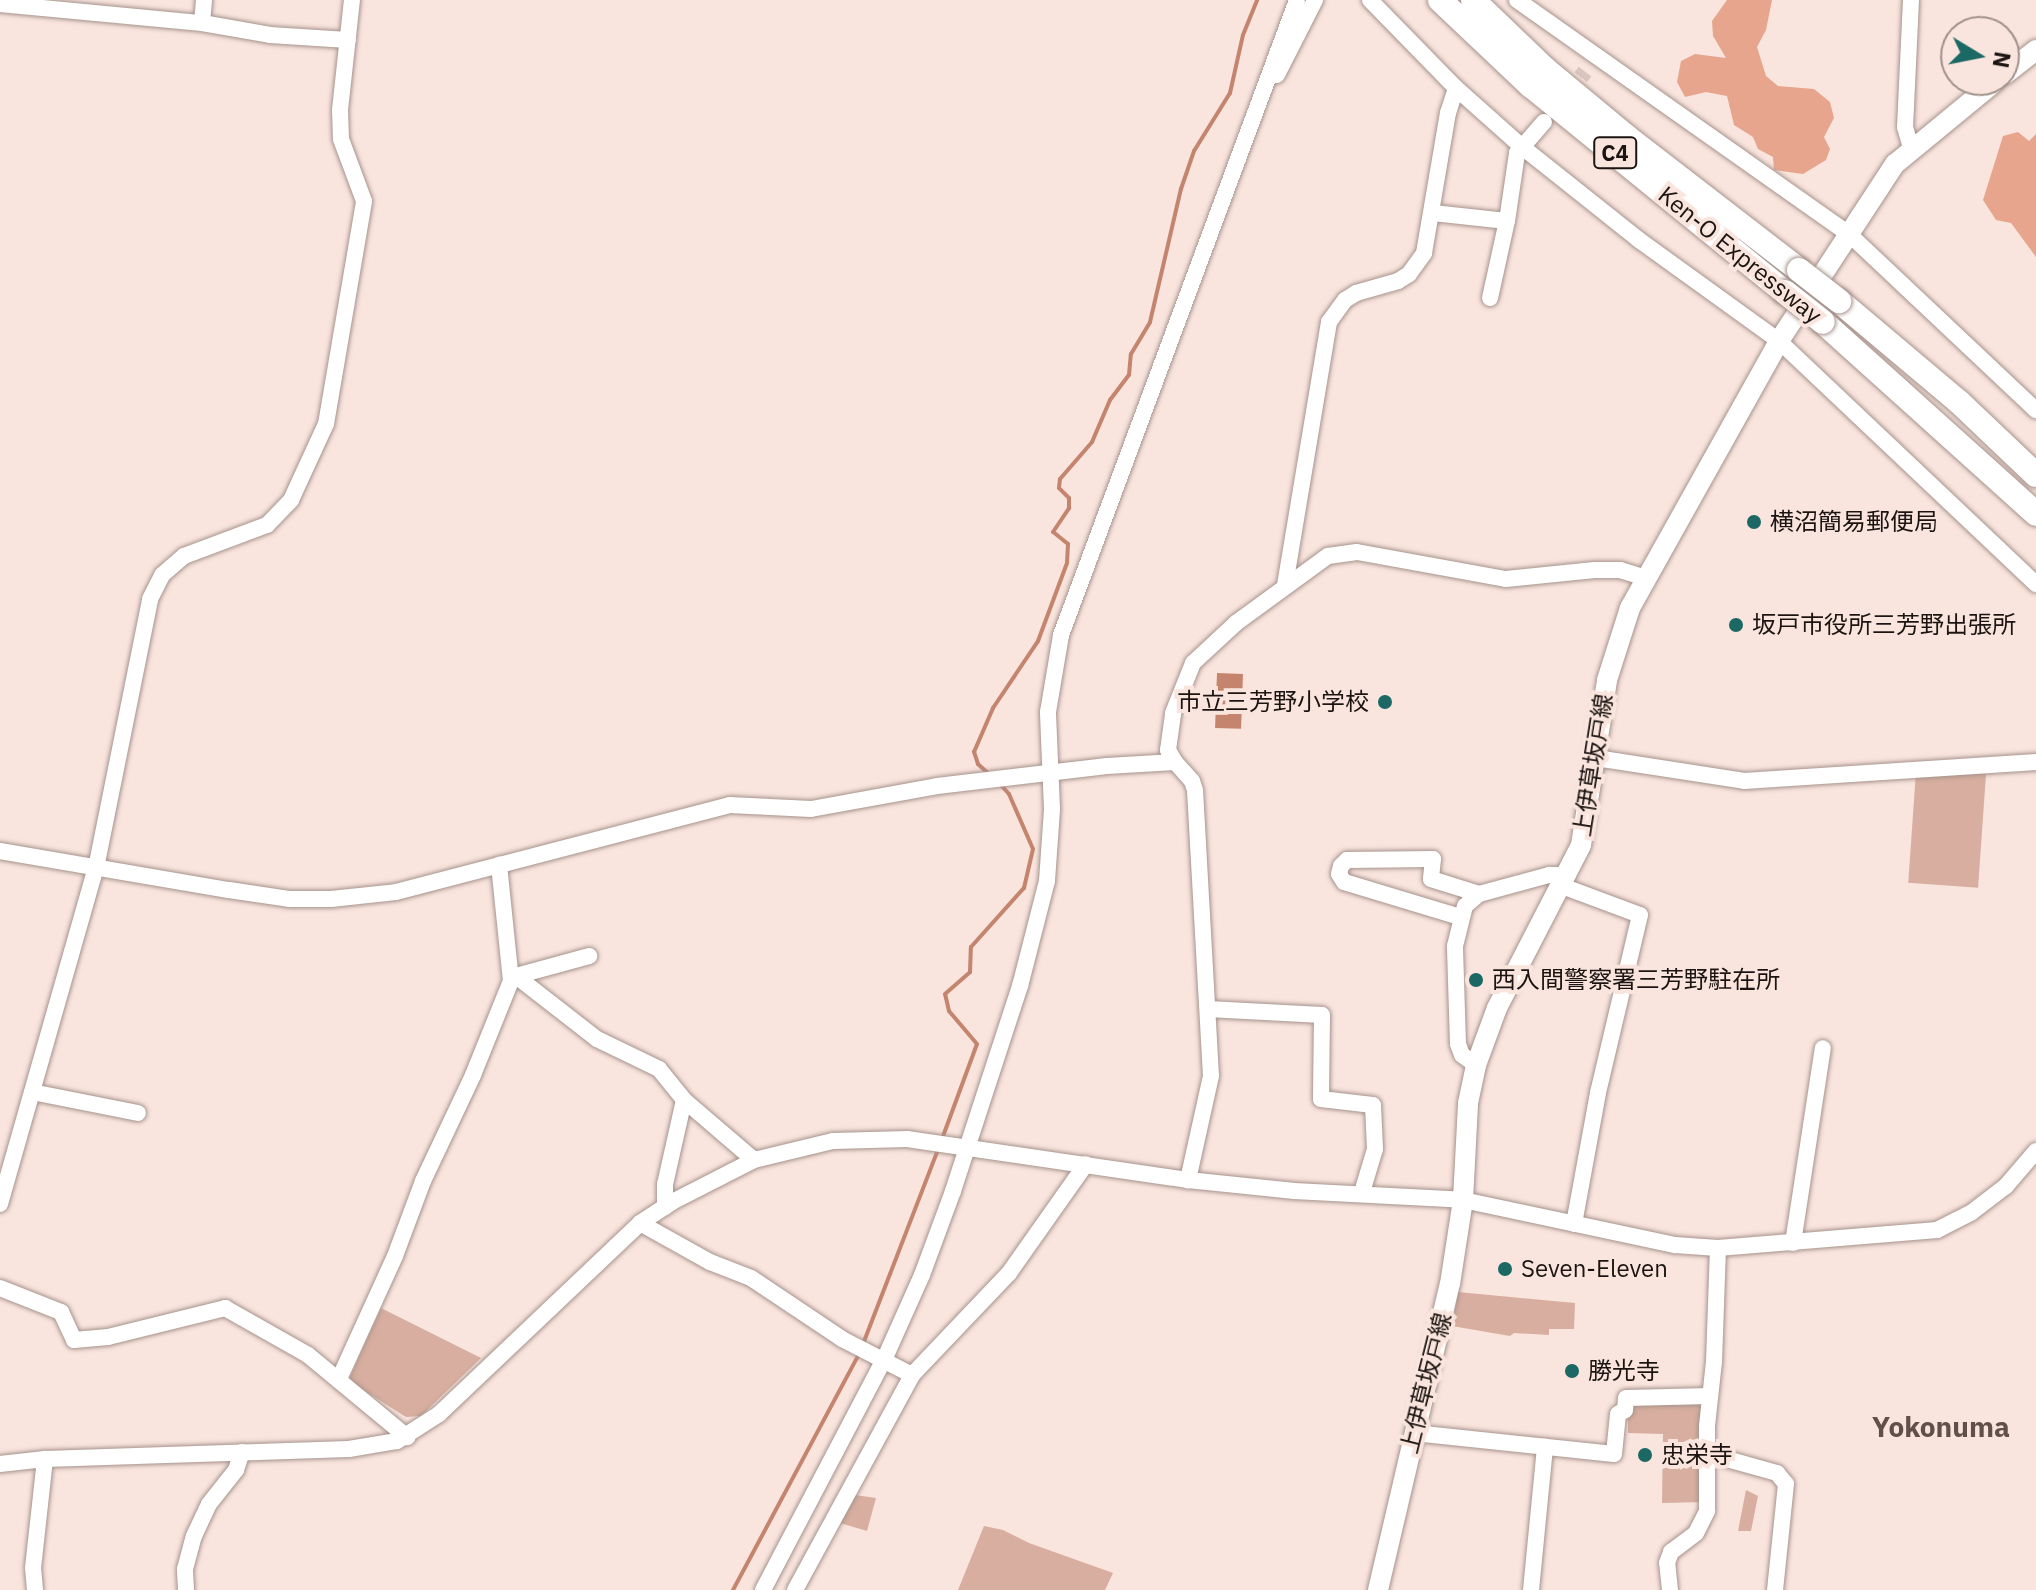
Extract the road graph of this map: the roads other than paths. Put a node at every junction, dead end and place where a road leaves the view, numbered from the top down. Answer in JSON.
{"nodes":[{"id":1,"x":204,"y":0,"type":"edge"},
{"id":2,"x":352,"y":0,"type":"edge"},
{"id":3,"x":1297,"y":0,"type":"edge"},
{"id":4,"x":1315,"y":0,"type":"edge"},
{"id":5,"x":1370,"y":0,"type":"edge"},
{"id":6,"x":1473,"y":0,"type":"edge"},
{"id":7,"x":1517,"y":0,"type":"edge"},
{"id":8,"x":1911,"y":0,"type":"edge"},
{"id":9,"x":0,"y":4,"type":"edge"},
{"id":10,"x":1445,"y":5,"type":"edge"},
{"id":11,"x":1535,"y":6,"type":"edge"},
{"id":12,"x":202,"y":23,"type":"junction"},
{"id":13,"x":348,"y":40,"type":"junction"},
{"id":14,"x":2036,"y":50,"type":"edge"},
{"id":15,"x":1597,"y":58,"type":"junction"},
{"id":16,"x":2020,"y":62,"type":"edge"},
{"id":17,"x":1585,"y":72,"type":"tunnel mouth"},
{"id":18,"x":1456,"y":88,"type":"junction"},
{"id":19,"x":1977,"y":96,"type":"edge"},
{"id":20,"x":1544,"y":122,"type":"dead end"},
{"id":21,"x":1521,"y":146,"type":"junction"},
{"id":22,"x":1911,"y":148,"type":"junction"},
{"id":23,"x":1234,"y":171,"type":"junction"},
{"id":24,"x":1433,"y":213,"type":"junction"},
{"id":25,"x":1507,"y":221,"type":"junction"},
{"id":26,"x":1849,"y":234,"type":"junction"},
{"id":27,"x":1490,"y":298,"type":"dead end"},
{"id":28,"x":1779,"y":341,"type":"junction"},
{"id":29,"x":2036,"y":410,"type":"edge"},
{"id":30,"x":2034,"y":472,"type":"edge"},
{"id":31,"x":2036,"y":514,"type":"edge"},
{"id":32,"x":2033,"y":575,"type":"edge"},
{"id":33,"x":1646,"y":578,"type":"junction"},
{"id":34,"x":1285,"y":585,"type":"junction"},
{"id":35,"x":1596,"y":758,"type":"junction"},
{"id":36,"x":1175,"y":762,"type":"junction"},
{"id":37,"x":2036,"y":762,"type":"edge"},
{"id":38,"x":1050,"y":774,"type":"junction"},
{"id":39,"x":0,"y":851,"type":"edge"},
{"id":40,"x":499,"y":865,"type":"junction"},
{"id":41,"x":96,"y":868,"type":"junction"},
{"id":42,"x":1565,"y":881,"type":"junction"},
{"id":43,"x":1479,"y":894,"type":"junction"},
{"id":44,"x":1460,"y":917,"type":"junction"},
{"id":45,"x":589,"y":956,"type":"dead end"},
{"id":46,"x":513,"y":974,"type":"junction"},
{"id":47,"x":1208,"y":1009,"type":"junction"},
{"id":48,"x":1823,"y":1048,"type":"dead end"},
{"id":49,"x":1476,"y":1065,"type":"junction"},
{"id":50,"x":32,"y":1092,"type":"junction"},
{"id":51,"x":684,"y":1100,"type":"junction"},
{"id":52,"x":138,"y":1113,"type":"dead end"},
{"id":53,"x":967,"y":1145,"type":"junction"},
{"id":54,"x":2036,"y":1151,"type":"edge"},
{"id":55,"x":754,"y":1160,"type":"junction"},
{"id":56,"x":1086,"y":1164,"type":"junction"},
{"id":57,"x":1188,"y":1180,"type":"junction"},
{"id":58,"x":1363,"y":1189,"type":"dead end"},
{"id":59,"x":1463,"y":1200,"type":"junction"},
{"id":60,"x":0,"y":1204,"type":"edge"},
{"id":61,"x":665,"y":1207,"type":"junction"},
{"id":62,"x":640,"y":1223,"type":"junction"},
{"id":63,"x":1574,"y":1224,"type":"junction"},
{"id":64,"x":1793,"y":1243,"type":"junction"},
{"id":65,"x":1718,"y":1248,"type":"junction"},
{"id":66,"x":0,"y":1288,"type":"edge"},
{"id":67,"x":884,"y":1360,"type":"junction"},
{"id":68,"x":912,"y":1375,"type":"junction"},
{"id":69,"x":339,"y":1379,"type":"junction"},
{"id":70,"x":1710,"y":1396,"type":"junction"},
{"id":71,"x":1414,"y":1433,"type":"junction"},
{"id":72,"x":407,"y":1437,"type":"junction"},
{"id":73,"x":1545,"y":1447,"type":"junction"},
{"id":74,"x":242,"y":1452,"type":"junction"},
{"id":75,"x":1709,"y":1454,"type":"junction"},
{"id":76,"x":45,"y":1459,"type":"junction"},
{"id":77,"x":0,"y":1464,"type":"edge"},
{"id":78,"x":35,"y":1590,"type":"edge"},
{"id":79,"x":186,"y":1590,"type":"edge"},
{"id":80,"x":763,"y":1590,"type":"edge"},
{"id":81,"x":795,"y":1590,"type":"edge"},
{"id":82,"x":1378,"y":1590,"type":"edge"},
{"id":83,"x":1531,"y":1590,"type":"edge"},
{"id":84,"x":1670,"y":1590,"type":"edge"},
{"id":85,"x":1775,"y":1590,"type":"edge"}],
"edges":[{"from":1,"to":12,"type":"street"},
{"from":2,"to":13,"type":"street"},
{"from":3,"to":23,"type":"street"},
{"from":4,"to":23,"type":"street"},
{"from":5,"to":18,"type":"street"},
{"from":6,"to":30,"type":"highway","name":"Ken-O Expressway","number":"C4","bridge":true},
{"from":7,"to":11,"type":"street"},
{"from":8,"to":22,"type":"street"},
{"from":9,"to":12,"type":"street"},
{"from":10,"to":31,"type":"highway","name":"Ken-O Expressway","number":"C4","bridge":true},
{"from":11,"to":15,"type":"street"},
{"from":12,"to":13,"type":"street"},
{"from":13,"to":41,"type":"street"},
{"from":14,"to":16,"type":"main road"},
{"from":15,"to":17,"type":"street"},
{"from":15,"to":26,"type":"street"},
{"from":18,"to":21,"type":"street"},
{"from":18,"to":24,"type":"street"},
{"from":19,"to":22,"type":"main road","name":"上伊草坂戸線"},
{"from":20,"to":21,"type":"street"},
{"from":21,"to":25,"type":"street"},
{"from":21,"to":28,"type":"street"},
{"from":22,"to":26,"type":"main road","name":"上伊草坂戸線"},
{"from":23,"to":38,"type":"street"},
{"from":24,"to":25,"type":"street"},
{"from":24,"to":34,"type":"street"},
{"from":25,"to":27,"type":"street"},
{"from":26,"to":28,"type":"main road","name":"上伊草坂戸線"},
{"from":26,"to":29,"type":"street"},
{"from":28,"to":32,"type":"street"},
{"from":28,"to":33,"type":"main road","name":"上伊草坂戸線"},
{"from":33,"to":34,"type":"street"},
{"from":33,"to":35,"type":"main road","name":"上伊草坂戸線"},
{"from":34,"to":36,"type":"street"},
{"from":35,"to":37,"type":"street"},
{"from":35,"to":42,"type":"main road","name":"上伊草坂戸線"},
{"from":36,"to":38,"type":"street"},
{"from":36,"to":47,"type":"street"},
{"from":38,"to":40,"type":"street"},
{"from":38,"to":53,"type":"street"},
{"from":39,"to":41,"type":"street"},
{"from":40,"to":41,"type":"street"},
{"from":40,"to":46,"type":"street"},
{"from":41,"to":50,"type":"street"},
{"from":42,"to":43,"type":"street"},
{"from":42,"to":49,"type":"main road","name":"上伊草坂戸線"},
{"from":42,"to":63,"type":"street"},
{"from":43,"to":44,"type":"street"},
{"from":43,"to":44,"type":"street"},
{"from":44,"to":49,"type":"street"},
{"from":45,"to":46,"type":"street"},
{"from":46,"to":51,"type":"street"},
{"from":46,"to":69,"type":"street"},
{"from":47,"to":57,"type":"street"},
{"from":47,"to":58,"type":"street"},
{"from":48,"to":64,"type":"street"},
{"from":49,"to":59,"type":"main road","name":"上伊草坂戸線"},
{"from":50,"to":52,"type":"street"},
{"from":50,"to":60,"type":"street"},
{"from":51,"to":55,"type":"street"},
{"from":51,"to":61,"type":"street"},
{"from":53,"to":55,"type":"street"},
{"from":53,"to":56,"type":"street"},
{"from":53,"to":67,"type":"street"},
{"from":54,"to":64,"type":"street"},
{"from":55,"to":61,"type":"street"},
{"from":56,"to":57,"type":"street"},
{"from":56,"to":68,"type":"street"},
{"from":57,"to":59,"type":"street"},
{"from":59,"to":63,"type":"street"},
{"from":59,"to":71,"type":"main road","name":"上伊草坂戸線"},
{"from":61,"to":62,"type":"street"},
{"from":62,"to":67,"type":"street"},
{"from":62,"to":72,"type":"street"},
{"from":63,"to":65,"type":"street"},
{"from":64,"to":65,"type":"street"},
{"from":65,"to":70,"type":"street"},
{"from":66,"to":69,"type":"street"},
{"from":67,"to":68,"type":"street"},
{"from":67,"to":80,"type":"street"},
{"from":68,"to":81,"type":"street"},
{"from":69,"to":72,"type":"street"},
{"from":70,"to":73,"type":"street"},
{"from":70,"to":75,"type":"street"},
{"from":71,"to":73,"type":"street"},
{"from":71,"to":82,"type":"main road","name":"上伊草坂戸線"},
{"from":72,"to":74,"type":"street"},
{"from":73,"to":83,"type":"street"},
{"from":74,"to":76,"type":"street"},
{"from":74,"to":79,"type":"street"},
{"from":75,"to":84,"type":"street"},
{"from":75,"to":85,"type":"street"},
{"from":76,"to":77,"type":"street"},
{"from":76,"to":78,"type":"street"}]}
